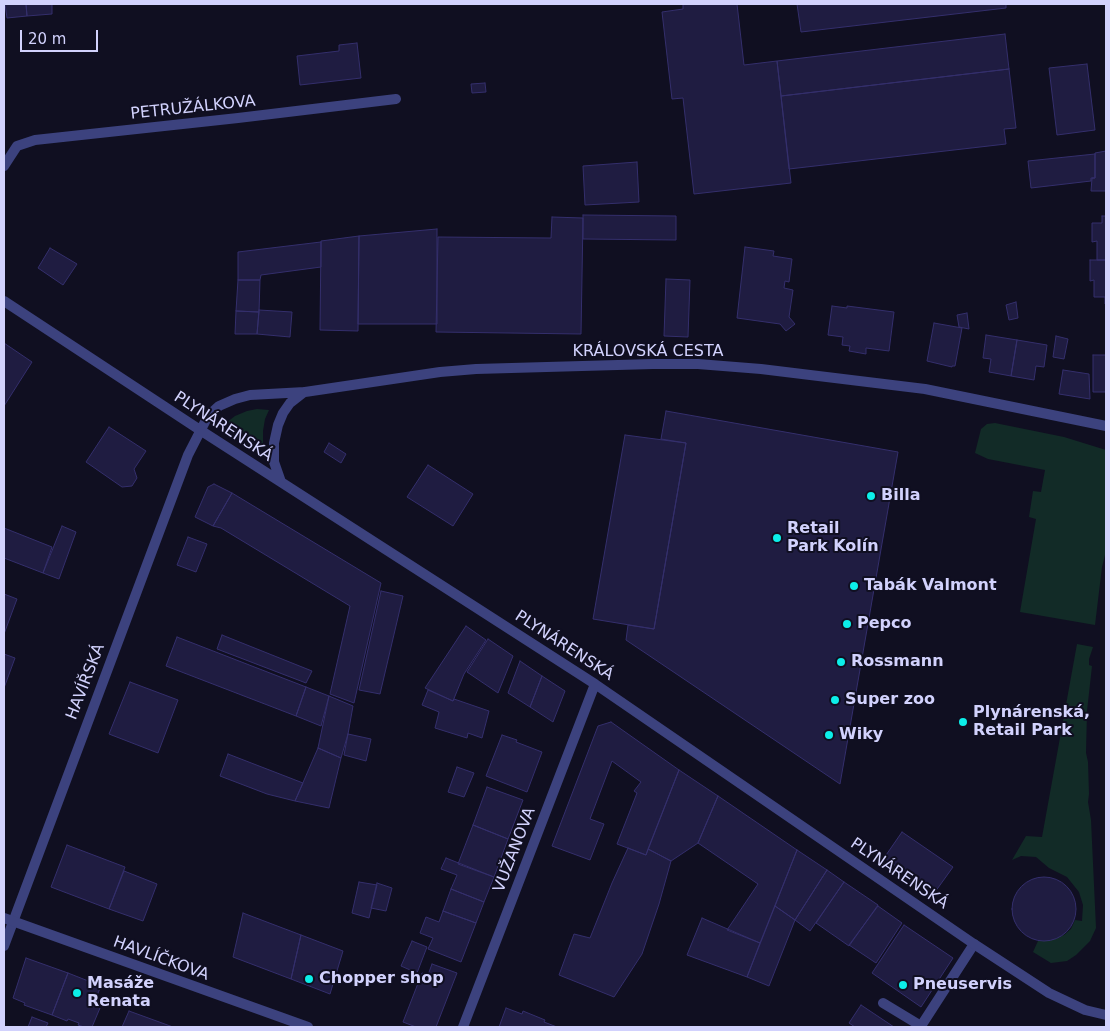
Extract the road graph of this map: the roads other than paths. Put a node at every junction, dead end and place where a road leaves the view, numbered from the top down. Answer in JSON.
{"nodes":[{"id":1,"x":396,"y":99,"type":"dead end"},
{"id":2,"x":4,"y":166,"type":"edge"},
{"id":3,"x":4,"y":301,"type":"edge"},
{"id":4,"x":305,"y":392,"type":"junction"},
{"id":5,"x":1106,"y":426,"type":"edge"},
{"id":6,"x":200,"y":430,"type":"junction"},
{"id":7,"x":281,"y":482,"type":"junction"},
{"id":8,"x":595,"y":684,"type":"junction"},
{"id":9,"x":8,"y":920,"type":"edge"},
{"id":10,"x":974,"y":944,"type":"junction"},
{"id":11,"x":4,"y":946,"type":"edge"},
{"id":12,"x":883,"y":1003,"type":"dead end"},
{"id":13,"x":1106,"y":1015,"type":"edge"},
{"id":14,"x":921,"y":1026,"type":"edge"},
{"id":15,"x":308,"y":1027,"type":"edge"},
{"id":16,"x":463,"y":1027,"type":"edge"}],
"edges":[{"from":1,"to":2,"type":"street","name":"PETRUŽÁLKOVA"},
{"from":3,"to":6,"type":"street","name":"PLYNÁRENSKÁ"},
{"from":4,"to":5,"type":"street","name":"KRÁLOVSKÁ CESTA"},
{"from":4,"to":6,"type":"street","name":"KRÁLOVSKÁ CESTA"},
{"from":4,"to":7,"type":"street"},
{"from":6,"to":7,"type":"street","name":"PLYNÁRENSKÁ"},
{"from":6,"to":9,"type":"street","name":"HAVÍŘSKÁ"},
{"from":7,"to":8,"type":"street","name":"PLYNÁRENSKÁ"},
{"from":8,"to":10,"type":"street","name":"PLYNÁRENSKÁ"},
{"from":8,"to":16,"type":"street","name":"VUŽANOVA"},
{"from":9,"to":11,"type":"street","name":"HAVÍŘSKÁ"},
{"from":9,"to":15,"type":"street","name":"HAVLÍČKOVA"},
{"from":10,"to":13,"type":"street","name":"PLYNÁRENSKÁ"},
{"from":10,"to":14,"type":"street"},
{"from":12,"to":14,"type":"street"}]}
